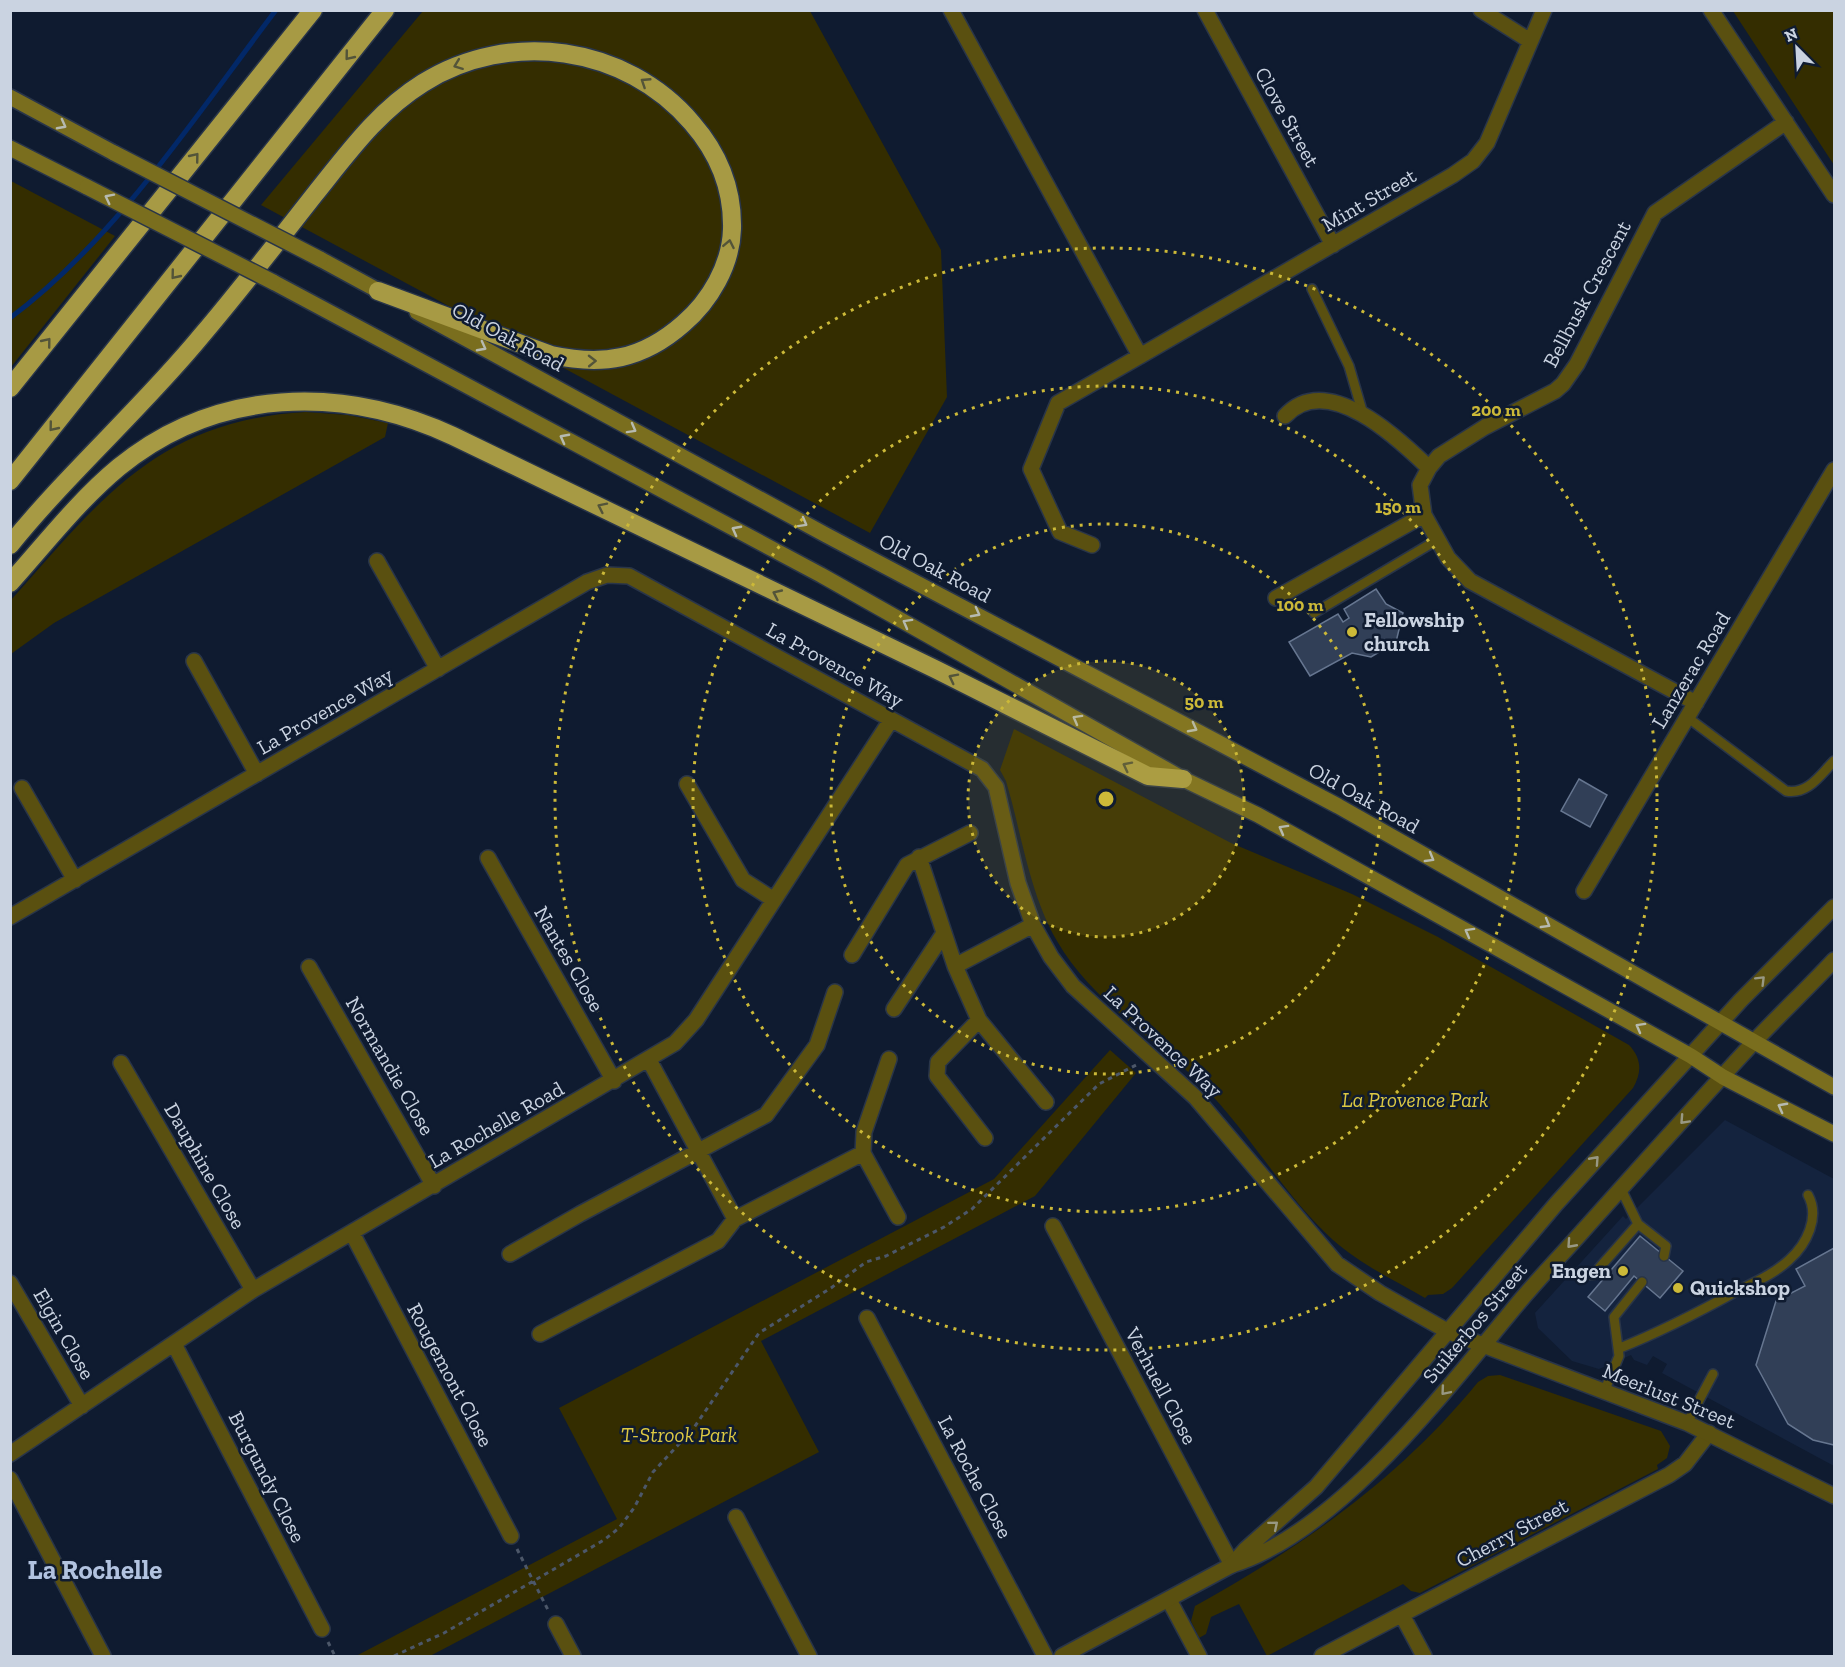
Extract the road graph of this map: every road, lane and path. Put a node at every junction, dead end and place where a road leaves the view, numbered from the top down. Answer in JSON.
{"nodes":[{"id":1,"x":313,"y":10,"type":"edge"},
{"id":2,"x":385,"y":10,"type":"edge"},
{"id":3,"x":951,"y":10,"type":"edge"},
{"id":4,"x":1205,"y":10,"type":"edge"},
{"id":5,"x":1481,"y":10,"type":"edge"},
{"id":6,"x":1544,"y":10,"type":"edge"},
{"id":7,"x":1711,"y":10,"type":"edge"},
{"id":8,"x":1530,"y":41,"type":"junction"},
{"id":9,"x":10,"y":97,"type":"edge"},
{"id":10,"x":1786,"y":122,"type":"junction"},
{"id":11,"x":10,"y":148,"type":"edge"},
{"id":12,"x":1834,"y":195,"type":"edge"},
{"id":13,"x":1333,"y":244,"type":"junction"},
{"id":14,"x":1312,"y":289,"type":"dead end"},
{"id":15,"x":378,"y":291,"type":"junction"},
{"id":16,"x":1140,"y":356,"type":"junction"},
{"id":17,"x":10,"y":388,"type":"edge"},
{"id":18,"x":1363,"y":414,"type":"junction"},
{"id":19,"x":1285,"y":416,"type":"dead end"},
{"id":20,"x":1429,"y":468,"type":"junction"},
{"id":21,"x":1834,"y":470,"type":"edge"},
{"id":22,"x":10,"y":481,"type":"edge"},
{"id":23,"x":1424,"y":515,"type":"junction"},
{"id":24,"x":1437,"y":540,"type":"junction"},
{"id":25,"x":10,"y":545,"type":"edge"},
{"id":26,"x":1092,"y":545,"type":"dead end"},
{"id":27,"x":377,"y":561,"type":"dead end"},
{"id":28,"x":10,"y":583,"type":"edge"},
{"id":29,"x":1276,"y":598,"type":"dead end"},
{"id":30,"x":1314,"y":613,"type":"dead end"},
{"id":31,"x":194,"y":661,"type":"dead end"},
{"id":32,"x":438,"y":669,"type":"junction"},
{"id":33,"x":1696,"y":703,"type":"junction"},
{"id":34,"x":1687,"y":717,"type":"junction"},
{"id":35,"x":891,"y":720,"type":"junction"},
{"id":36,"x":1834,"y":761,"type":"edge"},
{"id":37,"x":256,"y":774,"type":"junction"},
{"id":38,"x":1183,"y":779,"type":"junction"},
{"id":39,"x":687,"y":784,"type":"dead end"},
{"id":40,"x":22,"y":788,"type":"dead end"},
{"id":41,"x":970,"y":833,"type":"dead end"},
{"id":42,"x":920,"y":857,"type":"junction"},
{"id":43,"x":488,"y":858,"type":"dead end"},
{"id":44,"x":75,"y":880,"type":"junction"},
{"id":45,"x":1584,"y":891,"type":"dead end"},
{"id":46,"x":774,"y":900,"type":"junction"},
{"id":47,"x":1834,"y":906,"type":"edge"},
{"id":48,"x":10,"y":918,"type":"edge"},
{"id":49,"x":1034,"y":925,"type":"junction"},
{"id":50,"x":944,"y":933,"type":"junction"},
{"id":51,"x":852,"y":955,"type":"dead end"},
{"id":52,"x":1834,"y":960,"type":"edge"},
{"id":53,"x":956,"y":966,"type":"junction"},
{"id":54,"x":309,"y":967,"type":"dead end"},
{"id":55,"x":835,"y":992,"type":"dead end"},
{"id":56,"x":894,"y":1009,"type":"dead end"},
{"id":57,"x":979,"y":1020,"type":"junction"},
{"id":58,"x":1721,"y":1023,"type":"junction"},
{"id":59,"x":1753,"y":1043,"type":"junction"},
{"id":60,"x":1148,"y":1055,"type":"junction"},
{"id":61,"x":1690,"y":1056,"type":"junction"},
{"id":62,"x":889,"y":1059,"type":"dead end"},
{"id":63,"x":649,"y":1060,"type":"junction"},
{"id":64,"x":121,"y":1063,"type":"dead end"},
{"id":65,"x":1723,"y":1077,"type":"junction"},
{"id":66,"x":614,"y":1081,"type":"junction"},
{"id":67,"x":1834,"y":1087,"type":"edge"},
{"id":68,"x":1046,"y":1102,"type":"dead end"},
{"id":69,"x":1834,"y":1134,"type":"edge"},
{"id":70,"x":985,"y":1138,"type":"dead end"},
{"id":71,"x":698,"y":1151,"type":"junction"},
{"id":72,"x":863,"y":1153,"type":"junction"},
{"id":73,"x":434,"y":1186,"type":"junction"},
{"id":74,"x":1621,"y":1189,"type":"junction"},
{"id":75,"x":1808,"y":1195,"type":"dead end"},
{"id":76,"x":898,"y":1217,"type":"dead end"},
{"id":77,"x":735,"y":1219,"type":"junction"},
{"id":78,"x":1638,"y":1224,"type":"junction"},
{"id":79,"x":1053,"y":1226,"type":"dead end"},
{"id":80,"x":352,"y":1233,"type":"junction"},
{"id":81,"x":510,"y":1254,"type":"dead end"},
{"id":82,"x":1664,"y":1256,"type":"dead end"},
{"id":83,"x":1547,"y":1271,"type":"junction"},
{"id":84,"x":1642,"y":1282,"type":"dead end"},
{"id":85,"x":10,"y":1283,"type":"edge"},
{"id":86,"x":254,"y":1290,"type":"junction"},
{"id":87,"x":867,"y":1318,"type":"dead end"},
{"id":88,"x":1449,"y":1332,"type":"junction"},
{"id":89,"x":540,"y":1334,"type":"dead end"},
{"id":90,"x":174,"y":1344,"type":"junction"},
{"id":91,"x":1483,"y":1347,"type":"junction"},
{"id":92,"x":1620,"y":1348,"type":"junction"},
{"id":93,"x":1713,"y":1374,"type":"dead end"},
{"id":94,"x":1604,"y":1392,"type":"junction"},
{"id":95,"x":82,"y":1406,"type":"junction"},
{"id":96,"x":1687,"y":1423,"type":"junction"},
{"id":97,"x":1709,"y":1433,"type":"junction"},
{"id":98,"x":10,"y":1454,"type":"edge"},
{"id":99,"x":10,"y":1479,"type":"edge"},
{"id":100,"x":1834,"y":1496,"type":"edge"},
{"id":101,"x":736,"y":1517,"type":"dead end"},
{"id":102,"x":512,"y":1536,"type":"joint"},
{"id":103,"x":1233,"y":1565,"type":"junction"},
{"id":104,"x":532,"y":1583,"type":"junction"},
{"id":105,"x":1169,"y":1600,"type":"junction"},
{"id":106,"x":1402,"y":1615,"type":"junction"},
{"id":107,"x":556,"y":1624,"type":"joint"},
{"id":108,"x":322,"y":1629,"type":"dead end"},
{"id":109,"x":103,"y":1656,"type":"edge"},
{"id":110,"x":394,"y":1656,"type":"edge"},
{"id":111,"x":573,"y":1656,"type":"edge"},
{"id":112,"x":809,"y":1656,"type":"edge"},
{"id":113,"x":1045,"y":1656,"type":"edge"},
{"id":114,"x":1062,"y":1656,"type":"edge"},
{"id":115,"x":1199,"y":1656,"type":"edge"},
{"id":116,"x":1322,"y":1656,"type":"edge"},
{"id":117,"x":1424,"y":1656,"type":"edge"}],
"edges":[{"from":17,"to":1,"type":"highway","one_way":true},
{"from":2,"to":22,"type":"highway","one_way":true},
{"from":3,"to":16,"type":"street"},
{"from":4,"to":13,"type":"street","name":"Clove Street"},
{"from":5,"to":8,"type":"street"},
{"from":6,"to":8,"type":"street","name":"Mint Street"},
{"from":7,"to":10,"type":"street"},
{"from":8,"to":13,"type":"street","name":"Mint Street"},
{"from":9,"to":15,"type":"main road","name":"Old Oak Road","one_way":true,"bridge":true},
{"from":10,"to":12,"type":"street"},
{"from":10,"to":20,"type":"street","name":"Bellbusk Crescent"},
{"from":38,"to":11,"type":"main road","one_way":true,"bridge":true},
{"from":13,"to":16,"type":"street","name":"Mint Street"},
{"from":14,"to":18,"type":"lane"},
{"from":15,"to":25,"type":"highway","one_way":true},
{"from":15,"to":58,"type":"main road","name":"Old Oak Road","one_way":true},
{"from":16,"to":26,"type":"street","name":"Mint Street"},
{"from":18,"to":19,"type":"street"},
{"from":18,"to":20,"type":"street"},
{"from":20,"to":23,"type":"street","name":"Bellbusk Crescent"},
{"from":21,"to":33,"type":"street","name":"Lanzerac Road"},
{"from":23,"to":24,"type":"street","name":"Bellbusk Crescent"},
{"from":23,"to":29,"type":"street"},
{"from":24,"to":30,"type":"lane"},
{"from":24,"to":33,"type":"street","name":"Bellbusk Crescent"},
{"from":27,"to":32,"type":"street"},
{"from":38,"to":28,"type":"highway","one_way":true},
{"from":31,"to":37,"type":"street"},
{"from":32,"to":35,"type":"street","name":"La Provence Way"},
{"from":32,"to":37,"type":"street","name":"La Provence Way"},
{"from":33,"to":34,"type":"street","name":"Lanzerac Road"},
{"from":34,"to":36,"type":"lane"},
{"from":34,"to":45,"type":"street","name":"Lanzerac Road"},
{"from":35,"to":46,"type":"street","name":"La Rochelle Road"},
{"from":35,"to":49,"type":"street","name":"La Provence Way"},
{"from":37,"to":44,"type":"street","name":"La Provence Way"},
{"from":61,"to":38,"type":"main road","one_way":true},
{"from":39,"to":46,"type":"street"},
{"from":40,"to":44,"type":"street"},
{"from":41,"to":42,"type":"street"},
{"from":42,"to":50,"type":"street"},
{"from":42,"to":51,"type":"street"},
{"from":43,"to":66,"type":"street","name":"Nantes Close"},
{"from":44,"to":48,"type":"street","name":"La Provence Way"},
{"from":46,"to":63,"type":"street","name":"La Rochelle Road"},
{"from":58,"to":47,"type":"street","name":"Suikerbos Street","one_way":true},
{"from":49,"to":53,"type":"street"},
{"from":49,"to":60,"type":"street","name":"La Provence Way"},
{"from":50,"to":53,"type":"street"},
{"from":50,"to":56,"type":"street"},
{"from":52,"to":59,"type":"street","name":"Suikerbos Street"},
{"from":53,"to":57,"type":"street"},
{"from":54,"to":73,"type":"street","name":"Normandie Close"},
{"from":55,"to":71,"type":"street"},
{"from":57,"to":68,"type":"street"},
{"from":57,"to":70,"type":"street"},
{"from":58,"to":59,"type":"main road","name":"Old Oak Road"},
{"from":58,"to":61,"type":"street","name":"Suikerbos Street"},
{"from":59,"to":65,"type":"street","name":"Suikerbos Street"},
{"from":59,"to":67,"type":"main road","name":"Old Oak Road"},
{"from":60,"to":88,"type":"street","name":"La Provence Way"},
{"from":60,"to":104,"type":"path"},
{"from":61,"to":65,"type":"main road"},
{"from":88,"to":61,"type":"street","name":"Suikerbos Street","one_way":true},
{"from":62,"to":72,"type":"street"},
{"from":63,"to":66,"type":"street","name":"La Rochelle Road"},
{"from":63,"to":71,"type":"street"},
{"from":64,"to":86,"type":"street","name":"Dauphine Close"},
{"from":69,"to":65,"type":"main road","one_way":true},
{"from":65,"to":74,"type":"street","name":"Suikerbos Street","one_way":true},
{"from":66,"to":73,"type":"street","name":"La Rochelle Road"},
{"from":71,"to":77,"type":"street"},
{"from":71,"to":81,"type":"street"},
{"from":72,"to":76,"type":"street"},
{"from":72,"to":77,"type":"street"},
{"from":73,"to":80,"type":"street","name":"La Rochelle Road"},
{"from":74,"to":78,"type":"lane"},
{"from":74,"to":83,"type":"street","name":"Suikerbos Street","one_way":true},
{"from":75,"to":92,"type":"lane"},
{"from":77,"to":89,"type":"street"},
{"from":78,"to":82,"type":"lane"},
{"from":78,"to":83,"type":"lane"},
{"from":79,"to":103,"type":"street","name":"Verhuell Close"},
{"from":80,"to":86,"type":"street","name":"La Rochelle Road"},
{"from":80,"to":102,"type":"street","name":"Rougemont Close"},
{"from":83,"to":91,"type":"street","name":"Suikerbos Street"},
{"from":84,"to":92,"type":"lane"},
{"from":85,"to":95,"type":"street","name":"Elgin Close"},
{"from":86,"to":90,"type":"street","name":"La Rochelle Road"},
{"from":87,"to":113,"type":"street","name":"La Roche Close"},
{"from":88,"to":91,"type":"street","name":"La Provence Way"},
{"from":103,"to":88,"type":"street","name":"Suikerbos Street","one_way":true},
{"from":90,"to":95,"type":"street","name":"La Rochelle Road"},
{"from":90,"to":108,"type":"street","name":"Burgundy Close"},
{"from":91,"to":94,"type":"street","name":"Meerlust Street"},
{"from":91,"to":103,"type":"street","name":"Suikerbos Street","one_way":true},
{"from":92,"to":94,"type":"lane"},
{"from":93,"to":96,"type":"lane"},
{"from":94,"to":96,"type":"street","name":"Meerlust Street"},
{"from":95,"to":98,"type":"street","name":"La Rochelle Road"},
{"from":96,"to":97,"type":"street","name":"Meerlust Street"},
{"from":97,"to":100,"type":"street","name":"Meerlust Street"},
{"from":97,"to":106,"type":"street","name":"Cherry Street"},
{"from":99,"to":109,"type":"street"},
{"from":101,"to":112,"type":"street"},
{"from":102,"to":104,"type":"path"},
{"from":103,"to":105,"type":"street","name":"Suikerbos Street"},
{"from":104,"to":107,"type":"path"},
{"from":104,"to":110,"type":"path"},
{"from":105,"to":114,"type":"street","name":"Suikerbos Street"},
{"from":105,"to":115,"type":"street"},
{"from":106,"to":116,"type":"street","name":"Cherry Street"},
{"from":106,"to":117,"type":"street"},
{"from":107,"to":111,"type":"street"}]}
